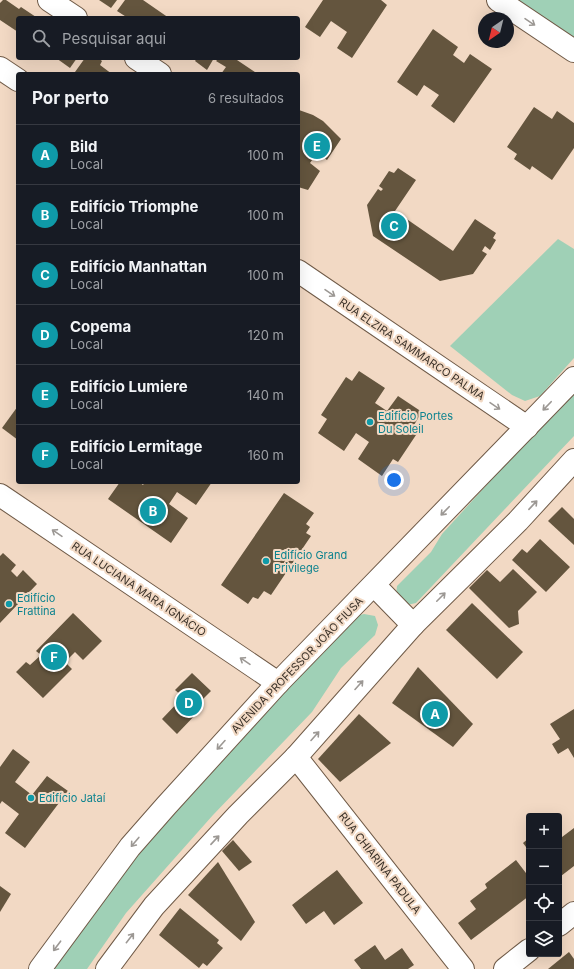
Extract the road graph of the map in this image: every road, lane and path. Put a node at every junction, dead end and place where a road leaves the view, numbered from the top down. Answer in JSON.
{"nodes":[{"id":1,"x":49,"y":0,"type":"edge"},
{"id":2,"x":498,"y":0,"type":"edge"},
{"id":3,"x":73,"y":16,"type":"edge"},
{"id":4,"x":574,"y":51,"type":"edge"},
{"id":5,"x":139,"y":60,"type":"edge"},
{"id":6,"x":0,"y":68,"type":"edge"},
{"id":7,"x":157,"y":72,"type":"edge"},
{"id":8,"x":16,"y":79,"type":"edge"},
{"id":9,"x":300,"y":272,"type":"edge"},
{"id":10,"x":574,"y":378,"type":"edge"},
{"id":11,"x":527,"y":427,"type":"junction"},
{"id":12,"x":574,"y":460,"type":"edge"},
{"id":13,"x":0,"y":495,"type":"edge"},
{"id":14,"x":374,"y":585,"type":"junction"},
{"id":15,"x":414,"y":625,"type":"junction"},
{"id":16,"x":278,"y":683,"type":"junction"},
{"id":17,"x":296,"y":757,"type":"junction"},
{"id":18,"x":574,"y":913,"type":"edge"},
{"id":19,"x":562,"y":923,"type":"edge"},
{"id":20,"x":526,"y":952,"type":"edge"},
{"id":21,"x":40,"y":969,"type":"edge"},
{"id":22,"x":107,"y":969,"type":"edge"},
{"id":23,"x":463,"y":969,"type":"edge"},
{"id":24,"x":505,"y":969,"type":"edge"}],
"edges":[{"from":1,"to":3,"type":"main road"},
{"from":2,"to":4,"type":"main road","one_way":true},
{"from":5,"to":7,"type":"main road"},
{"from":6,"to":8,"type":"main road"},
{"from":9,"to":11,"type":"main road","name":"RUA ELZIRA SAMMARCO PALMA","one_way":true},
{"from":10,"to":11,"type":"main road","name":"AVENIDA PROFESSOR JOÃO FIUSA","one_way":true},
{"from":11,"to":14,"type":"main road","name":"AVENIDA PROFESSOR JOÃO FIUSA","one_way":true},
{"from":15,"to":12,"type":"main road","one_way":true},
{"from":16,"to":13,"type":"main road","name":"RUA LUCIANA MARA IGNÁCIO","one_way":true},
{"from":14,"to":15,"type":"main road"},
{"from":14,"to":16,"type":"main road","name":"AVENIDA PROFESSOR JOÃO FIUSA"},
{"from":17,"to":15,"type":"main road","one_way":true},
{"from":16,"to":21,"type":"main road","name":"AVENIDA PROFESSOR JOÃO FIUSA","one_way":true},
{"from":22,"to":17,"type":"main road","one_way":true},
{"from":17,"to":23,"type":"main road","name":"RUA CHIARINA PADULA"},
{"from":18,"to":19,"type":"main road"},
{"from":20,"to":24,"type":"main road"}]}
